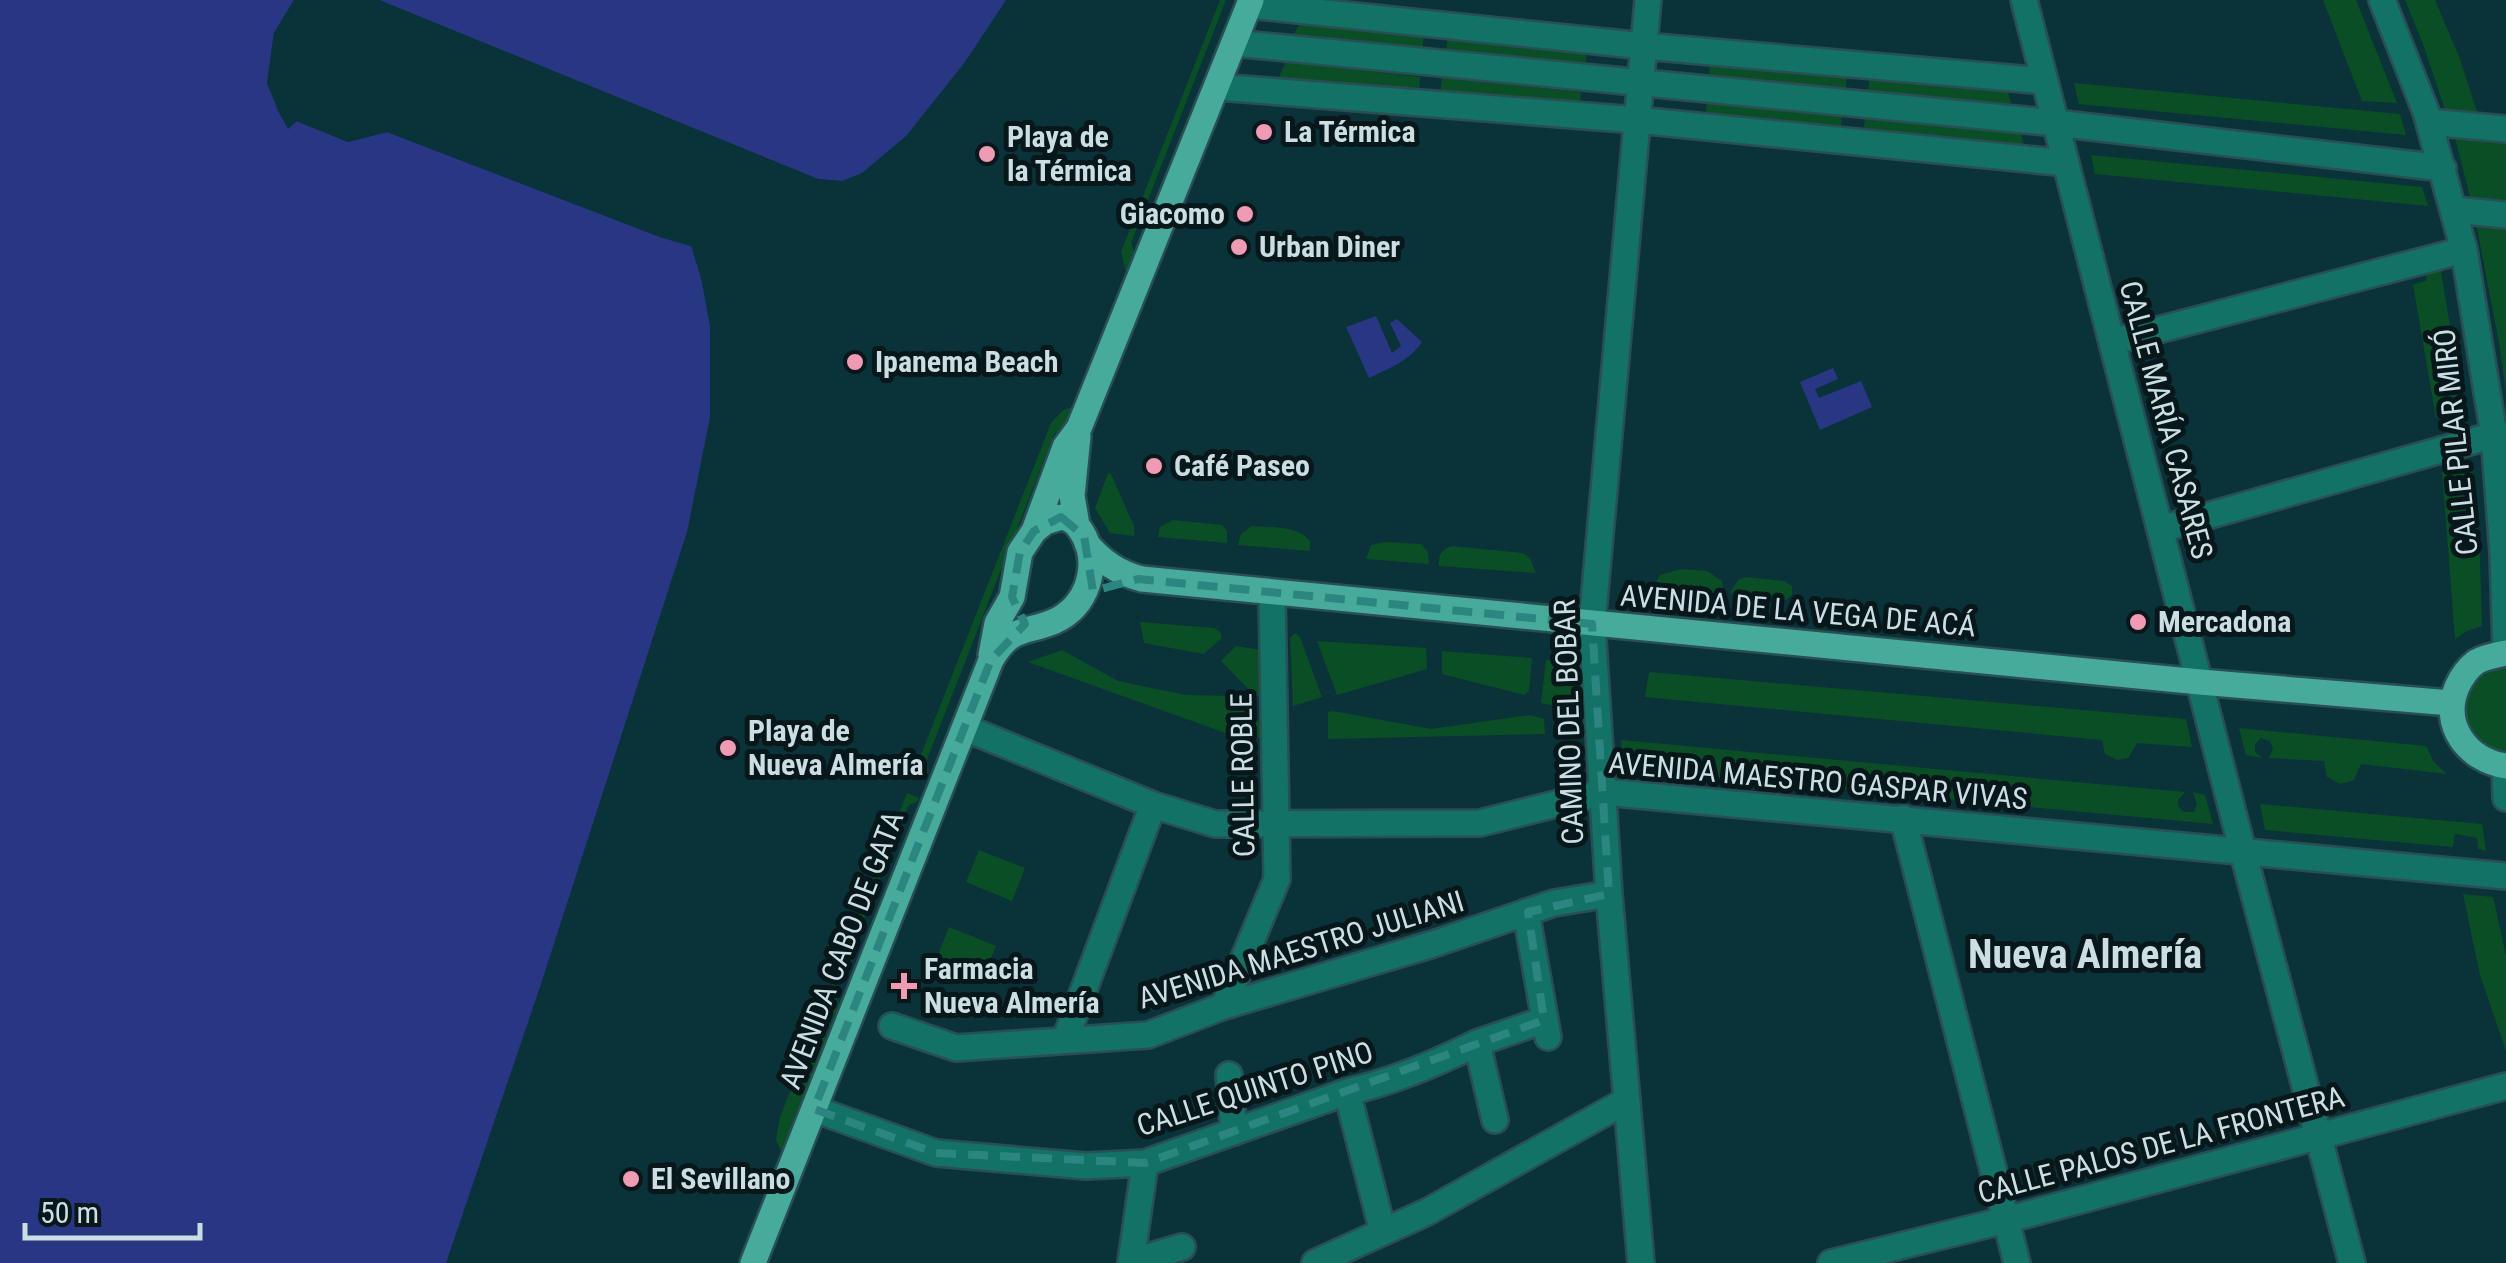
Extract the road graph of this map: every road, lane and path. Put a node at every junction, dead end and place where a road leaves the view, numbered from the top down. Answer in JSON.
{"nodes":[{"id":1,"x":1648,"y":0,"type":"edge"},
{"id":2,"x":2024,"y":0,"type":"edge"},
{"id":3,"x":2382,"y":0,"type":"edge"},
{"id":4,"x":1250,"y":2,"type":"edge"},
{"id":5,"x":1234,"y":43,"type":"junction"},
{"id":6,"x":1644,"y":46,"type":"junction"},
{"id":7,"x":2045,"y":81,"type":"junction"},
{"id":8,"x":1640,"y":83,"type":"junction"},
{"id":9,"x":1216,"y":87,"type":"junction"},
{"id":10,"x":1637,"y":120,"type":"junction"},
{"id":11,"x":2429,"y":122,"type":"junction"},
{"id":12,"x":2056,"y":123,"type":"junction"},
{"id":13,"x":2506,"y":129,"type":"edge"},
{"id":14,"x":2066,"y":164,"type":"junction"},
{"id":15,"x":2443,"y":168,"type":"junction"},
{"id":16,"x":2454,"y":210,"type":"junction"},
{"id":17,"x":2506,"y":215,"type":"edge"},
{"id":18,"x":2464,"y":250,"type":"junction"},
{"id":19,"x":2112,"y":342,"type":"junction"},
{"id":20,"x":1079,"y":428,"type":"junction"},
{"id":21,"x":2500,"y":435,"type":"edge"},
{"id":22,"x":2161,"y":530,"type":"junction"},
{"id":23,"x":1034,"y":532,"type":"junction"},
{"id":24,"x":1082,"y":534,"type":"junction"},
{"id":25,"x":2504,"y":553,"type":"edge"},
{"id":26,"x":1138,"y":578,"type":"junction"},
{"id":27,"x":1272,"y":592,"type":"junction"},
{"id":28,"x":1012,"y":597,"type":"junction"},
{"id":29,"x":1077,"y":602,"type":"junction"},
{"id":30,"x":1592,"y":624,"type":"junction"},
{"id":31,"x":1040,"y":625,"type":"junction"},
{"id":32,"x":2506,"y":652,"type":"edge"},
{"id":33,"x":991,"y":660,"type":"junction"},
{"id":34,"x":2200,"y":682,"type":"junction"},
{"id":35,"x":2451,"y":702,"type":"junction"},
{"id":36,"x":964,"y":728,"type":"junction"},
{"id":37,"x":2505,"y":766,"type":"edge"},
{"id":38,"x":1604,"y":792,"type":"junction"},
{"id":39,"x":2506,"y":798,"type":"edge"},
{"id":40,"x":1153,"y":805,"type":"junction"},
{"id":41,"x":1902,"y":818,"type":"junction"},
{"id":42,"x":1277,"y":822,"type":"junction"},
{"id":43,"x":2243,"y":852,"type":"junction"},
{"id":44,"x":2506,"y":876,"type":"edge"},
{"id":45,"x":1609,"y":894,"type":"junction"},
{"id":46,"x":1526,"y":912,"type":"junction"},
{"id":47,"x":1224,"y":1006,"type":"junction"},
{"id":48,"x":892,"y":1026,"type":"dead end"},
{"id":49,"x":1065,"y":1040,"type":"junction"},
{"id":50,"x":1478,"y":1044,"type":"junction"},
{"id":51,"x":1229,"y":1075,"type":"dead end"},
{"id":52,"x":2506,"y":1086,"type":"edge"},
{"id":53,"x":1347,"y":1092,"type":"junction"},
{"id":54,"x":1626,"y":1101,"type":"junction"},
{"id":55,"x":814,"y":1109,"type":"junction"},
{"id":56,"x":1495,"y":1120,"type":"dead end"},
{"id":57,"x":1234,"y":1132,"type":"junction"},
{"id":58,"x":2318,"y":1138,"type":"junction"},
{"id":59,"x":1145,"y":1163,"type":"junction"},
{"id":60,"x":2006,"y":1220,"type":"junction"},
{"id":61,"x":1383,"y":1232,"type":"junction"},
{"id":62,"x":1182,"y":1247,"type":"dead end"},
{"id":63,"x":753,"y":1263,"type":"edge"},
{"id":64,"x":1315,"y":1263,"type":"edge"},
{"id":65,"x":1641,"y":1263,"type":"edge"},
{"id":66,"x":1831,"y":1263,"type":"edge"},
{"id":67,"x":2017,"y":1263,"type":"edge"},
{"id":68,"x":2352,"y":1263,"type":"edge"}],
"edges":[{"from":1,"to":6,"type":"street","name":"CAMINO DEL BOBAR"},
{"from":2,"to":7,"type":"street","name":"CALLE MARÍA CASARES"},
{"from":3,"to":11,"type":"street","name":"CALLE PILAR MIRÓ"},
{"from":4,"to":5,"type":"main road","name":"AVENIDA CABO DE GATA"},
{"from":4,"to":6,"type":"street"},
{"from":5,"to":8,"type":"street"},
{"from":5,"to":9,"type":"main road","name":"AVENIDA CABO DE GATA"},
{"from":6,"to":7,"type":"street"},
{"from":6,"to":8,"type":"street","name":"CAMINO DEL BOBAR"},
{"from":7,"to":12,"type":"street","name":"CALLE MARÍA CASARES"},
{"from":8,"to":10,"type":"street","name":"CAMINO DEL BOBAR"},
{"from":8,"to":12,"type":"street"},
{"from":9,"to":10,"type":"street"},
{"from":9,"to":20,"type":"main road","name":"AVENIDA CABO DE GATA"},
{"from":10,"to":14,"type":"street"},
{"from":10,"to":30,"type":"street","name":"CAMINO DEL BOBAR"},
{"from":11,"to":13,"type":"street"},
{"from":11,"to":15,"type":"street","name":"CALLE PILAR MIRÓ"},
{"from":12,"to":14,"type":"street","name":"CALLE MARÍA CASARES"},
{"from":12,"to":15,"type":"street"},
{"from":14,"to":19,"type":"street","name":"CALLE MARÍA CASARES"},
{"from":15,"to":16,"type":"street","name":"CALLE PILAR MIRÓ"},
{"from":16,"to":17,"type":"street"},
{"from":16,"to":18,"type":"street","name":"CALLE PILAR MIRÓ"},
{"from":18,"to":19,"type":"street"},
{"from":18,"to":21,"type":"street","name":"CALLE PILAR MIRÓ"},
{"from":19,"to":22,"type":"street","name":"CALLE MARÍA CASARES"},
{"from":20,"to":23,"type":"main road","name":"AVENIDA CABO DE GATA"},
{"from":20,"to":24,"type":"main road","name":"AVENIDA CABO DE GATA"},
{"from":21,"to":22,"type":"street"},
{"from":21,"to":25,"type":"street","name":"CALLE PILAR MIRÓ"},
{"from":22,"to":34,"type":"street","name":"CALLE MARÍA CASARES"},
{"from":23,"to":24,"type":"main road"},
{"from":23,"to":28,"type":"main road","name":"AVENIDA CABO DE GATA"},
{"from":24,"to":26,"type":"main road","name":"AVENIDA DE LA VEGA DE ACÁ"},
{"from":24,"to":29,"type":"main road"},
{"from":25,"to":32,"type":"street","name":"CALLE PILAR MIRÓ"},
{"from":26,"to":27,"type":"main road","name":"AVENIDA DE LA VEGA DE ACÁ"},
{"from":26,"to":29,"type":"main road","name":"AVENIDA DE LA VEGA DE ACÁ"},
{"from":27,"to":30,"type":"main road","name":"AVENIDA DE LA VEGA DE ACÁ"},
{"from":27,"to":42,"type":"street","name":"CALLE ROBLE"},
{"from":28,"to":31,"type":"main road"},
{"from":28,"to":33,"type":"main road","name":"AVENIDA CABO DE GATA"},
{"from":29,"to":31,"type":"main road"},
{"from":30,"to":34,"type":"main road","name":"AVENIDA DE LA VEGA DE ACÁ"},
{"from":30,"to":38,"type":"street","name":"CAMINO DEL BOBAR"},
{"from":31,"to":33,"type":"main road","name":"AVENIDA CABO DE GATA"},
{"from":32,"to":35,"type":"main road"},
{"from":33,"to":36,"type":"main road","name":"AVENIDA CABO DE GATA"},
{"from":34,"to":35,"type":"main road","name":"AVENIDA DE LA VEGA DE ACÁ"},
{"from":34,"to":43,"type":"street","name":"CALLE MARÍA CASARES"},
{"from":35,"to":37,"type":"main road"},
{"from":36,"to":40,"type":"street","name":"AVENIDA MAESTRO GASPAR VIVAS"},
{"from":36,"to":55,"type":"main road","name":"AVENIDA CABO DE GATA"},
{"from":37,"to":39,"type":"street"},
{"from":38,"to":41,"type":"street","name":"AVENIDA MAESTRO GASPAR VIVAS"},
{"from":38,"to":42,"type":"street","name":"AVENIDA MAESTRO GASPAR VIVAS"},
{"from":38,"to":45,"type":"street","name":"CAMINO DEL BOBAR"},
{"from":40,"to":42,"type":"street","name":"AVENIDA MAESTRO GASPAR VIVAS"},
{"from":40,"to":49,"type":"street"},
{"from":41,"to":43,"type":"street","name":"AVENIDA MAESTRO GASPAR VIVAS"},
{"from":41,"to":60,"type":"street"},
{"from":42,"to":47,"type":"street","name":"CALLE ROBLE"},
{"from":43,"to":44,"type":"street","name":"AVENIDA MAESTRO GASPAR VIVAS"},
{"from":43,"to":58,"type":"street","name":"CALLE MARÍA CASARES"},
{"from":45,"to":46,"type":"street","name":"AVENIDA MAESTRO JULIANI"},
{"from":45,"to":54,"type":"street","name":"CAMINO DEL BOBAR"},
{"from":46,"to":47,"type":"street","name":"AVENIDA MAESTRO JULIANI"},
{"from":46,"to":50,"type":"street","name":"CALLE QUINTO PINO"},
{"from":47,"to":49,"type":"street","name":"AVENIDA MAESTRO JULIANI"},
{"from":48,"to":49,"type":"street","name":"AVENIDA MAESTRO JULIANI"},
{"from":50,"to":53,"type":"street","name":"CALLE QUINTO PINO"},
{"from":50,"to":56,"type":"street"},
{"from":51,"to":57,"type":"street"},
{"from":52,"to":58,"type":"street","name":"CALLE PALOS DE LA FRONTERA"},
{"from":53,"to":57,"type":"street","name":"CALLE QUINTO PINO"},
{"from":53,"to":61,"type":"street"},
{"from":54,"to":61,"type":"street"},
{"from":54,"to":65,"type":"street","name":"CAMINO DEL BOBAR"},
{"from":55,"to":59,"type":"street","name":"CALLE QUINTO PINO"},
{"from":55,"to":63,"type":"main road","name":"AVENIDA CABO DE GATA"},
{"from":57,"to":59,"type":"street","name":"CALLE QUINTO PINO"},
{"from":58,"to":60,"type":"street","name":"CALLE PALOS DE LA FRONTERA"},
{"from":58,"to":68,"type":"street","name":"CALLE MARÍA CASARES"},
{"from":59,"to":62,"type":"street"},
{"from":60,"to":66,"type":"street","name":"CALLE PALOS DE LA FRONTERA"},
{"from":60,"to":67,"type":"street"},
{"from":61,"to":64,"type":"street"}]}
